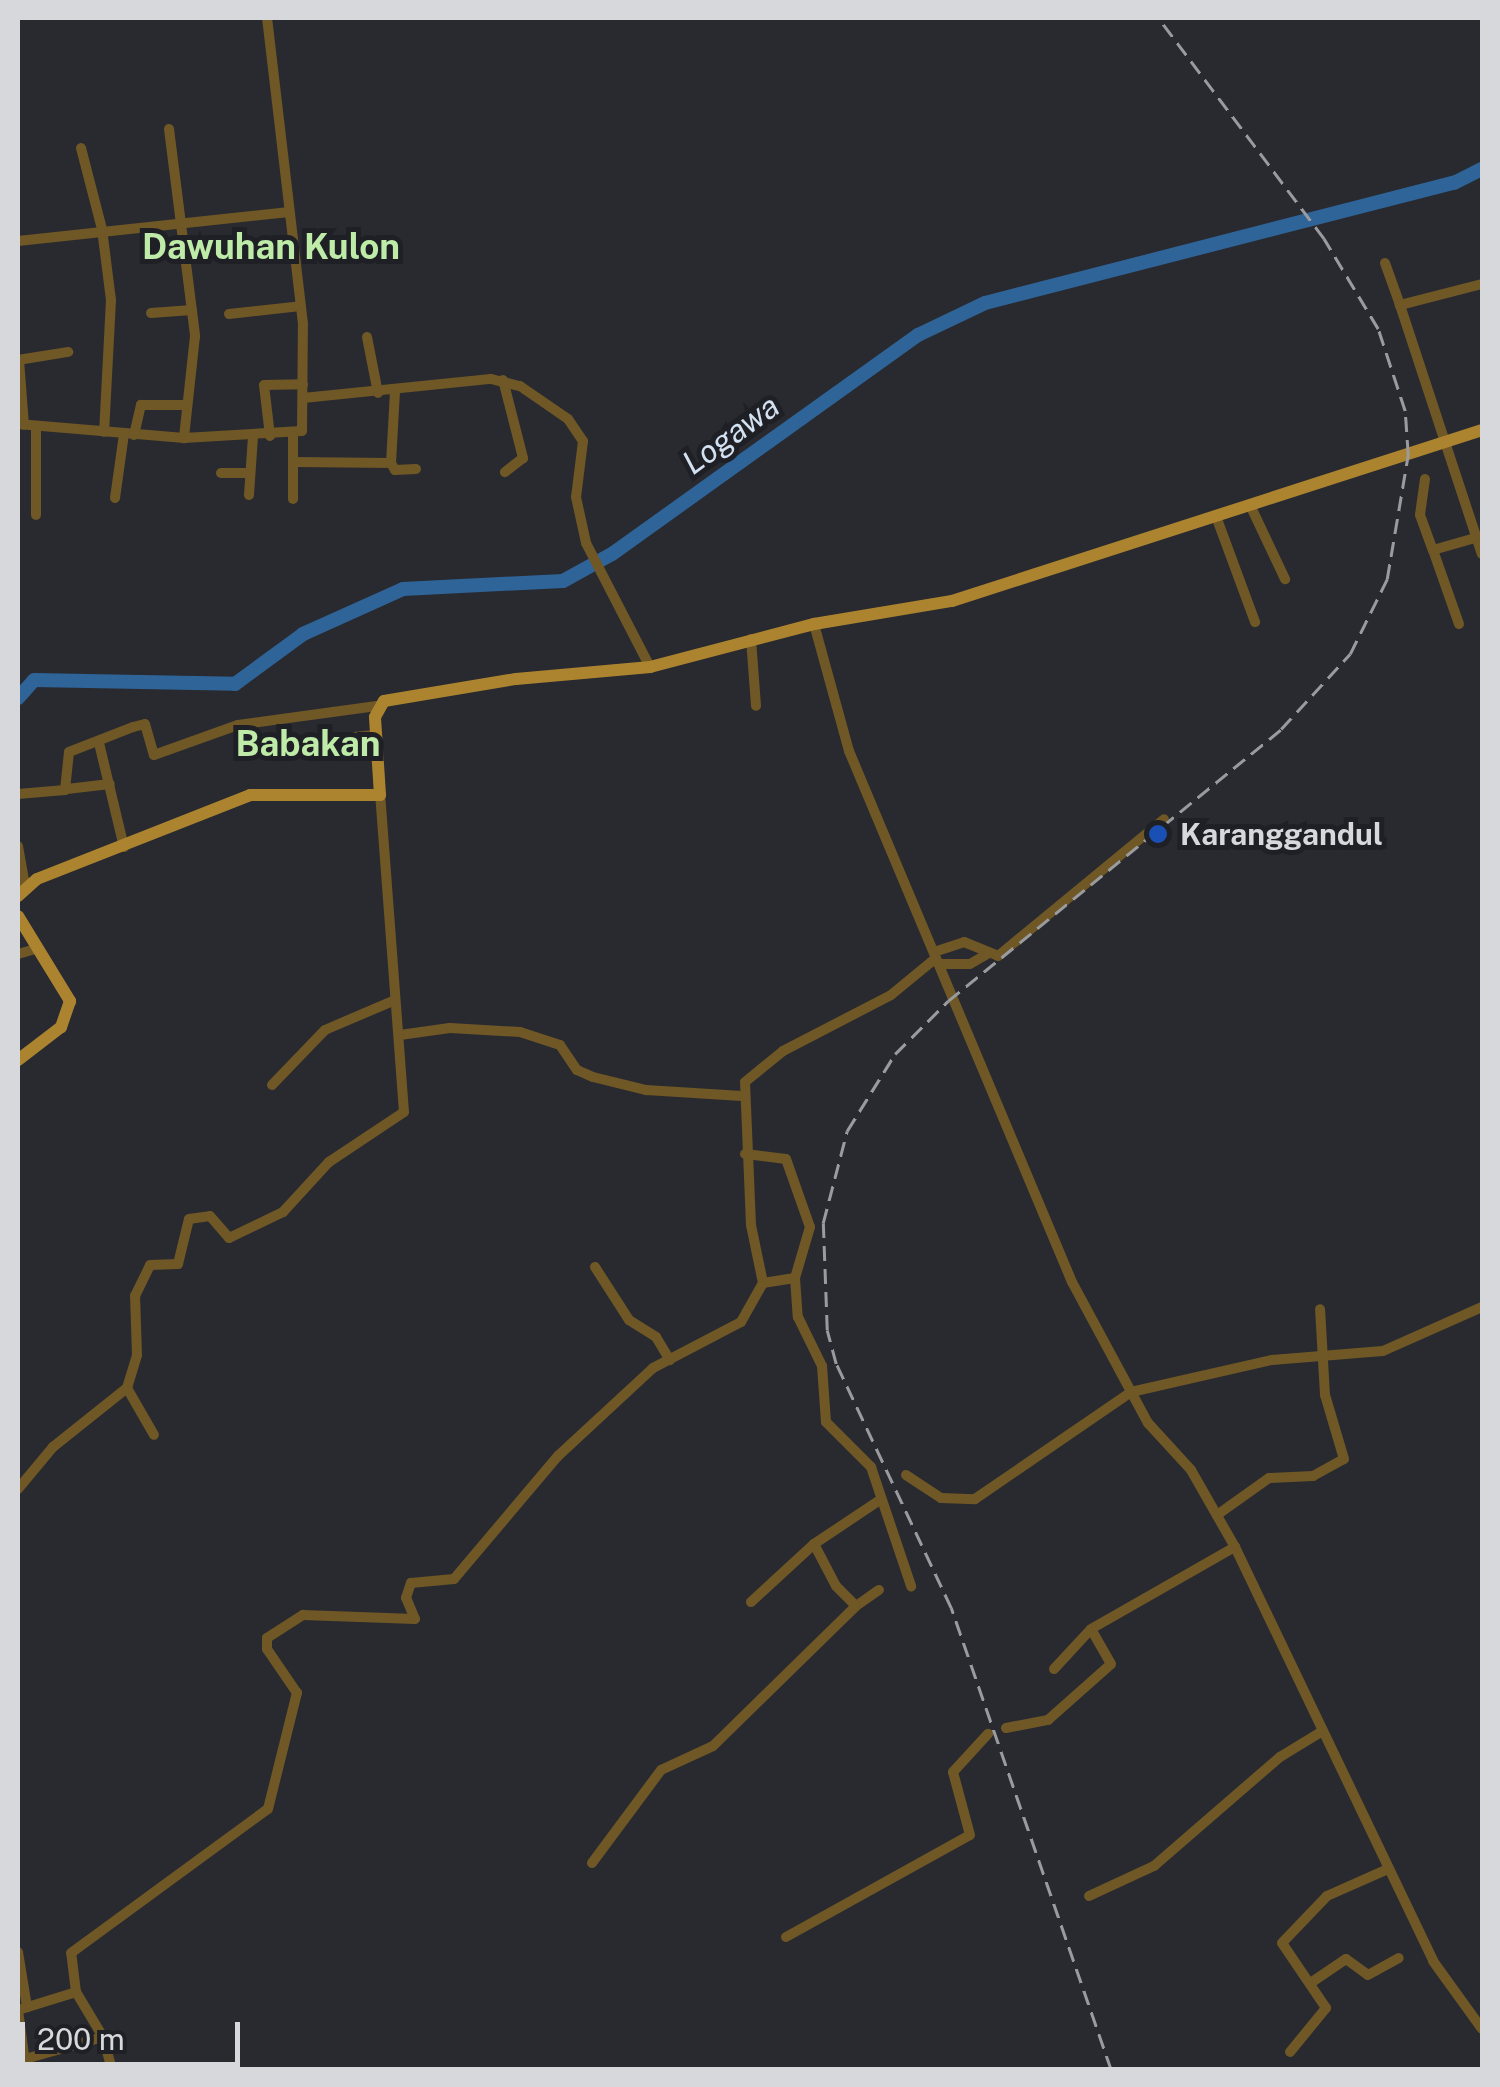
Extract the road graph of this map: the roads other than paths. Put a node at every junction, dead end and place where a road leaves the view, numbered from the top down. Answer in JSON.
{"nodes":[{"id":1,"x":267,"y":18,"type":"edge"},
{"id":2,"x":168,"y":129,"type":"dead end"},
{"id":3,"x":81,"y":148,"type":"dead end"},
{"id":4,"x":289,"y":212,"type":"junction"},
{"id":5,"x":183,"y":222,"type":"junction"},
{"id":6,"x":102,"y":229,"type":"junction"},
{"id":7,"x":18,"y":241,"type":"edge"},
{"id":8,"x":1385,"y":263,"type":"dead end"},
{"id":9,"x":1482,"y":284,"type":"edge"},
{"id":10,"x":1400,"y":305,"type":"junction"},
{"id":11,"x":300,"y":306,"type":"junction"},
{"id":12,"x":192,"y":310,"type":"junction"},
{"id":13,"x":151,"y":313,"type":"dead end"},
{"id":14,"x":229,"y":314,"type":"dead end"},
{"id":15,"x":366,"y":336,"type":"dead end"},
{"id":16,"x":68,"y":352,"type":"dead end"},
{"id":17,"x":18,"y":360,"type":"edge"},
{"id":18,"x":503,"y":380,"type":"junction"},
{"id":19,"x":303,"y":384,"type":"junction"},
{"id":20,"x":18,"y":392,"type":"edge"},
{"id":21,"x":394,"y":392,"type":"junction"},
{"id":22,"x":378,"y":393,"type":"junction"},
{"id":23,"x":303,"y":398,"type":"junction"},
{"id":24,"x":187,"y":405,"type":"junction"},
{"id":25,"x":26,"y":426,"type":"edge"},
{"id":26,"x":1482,"y":430,"type":"edge"},
{"id":27,"x":104,"y":432,"type":"junction"},
{"id":28,"x":129,"y":434,"type":"junction"},
{"id":29,"x":270,"y":436,"type":"junction"},
{"id":30,"x":293,"y":436,"type":"junction"},
{"id":31,"x":253,"y":437,"type":"junction"},
{"id":32,"x":184,"y":438,"type":"junction"},
{"id":33,"x":1443,"y":443,"type":"junction"},
{"id":34,"x":295,"y":462,"type":"junction"},
{"id":35,"x":391,"y":463,"type":"junction"},
{"id":36,"x":18,"y":469,"type":"edge"},
{"id":37,"x":34,"y":469,"type":"junction"},
{"id":38,"x":416,"y":469,"type":"dead end"},
{"id":39,"x":505,"y":472,"type":"dead end"},
{"id":40,"x":220,"y":473,"type":"dead end"},
{"id":41,"x":250,"y":473,"type":"junction"},
{"id":42,"x":1425,"y":478,"type":"dead end"},
{"id":43,"x":249,"y":495,"type":"dead end"},
{"id":44,"x":115,"y":498,"type":"dead end"},
{"id":45,"x":293,"y":499,"type":"dead end"},
{"id":46,"x":1250,"y":508,"type":"junction"},
{"id":47,"x":36,"y":515,"type":"dead end"},
{"id":48,"x":1217,"y":519,"type":"junction"},
{"id":49,"x":1480,"y":537,"type":"edge"},
{"id":50,"x":1433,"y":550,"type":"junction"},
{"id":51,"x":1482,"y":554,"type":"edge"},
{"id":52,"x":1285,"y":580,"type":"dead end"},
{"id":53,"x":1255,"y":622,"type":"dead end"},
{"id":54,"x":814,"y":624,"type":"junction"},
{"id":55,"x":1459,"y":624,"type":"dead end"},
{"id":56,"x":751,"y":639,"type":"junction"},
{"id":57,"x":650,"y":668,"type":"junction"},
{"id":58,"x":378,"y":706,"type":"junction"},
{"id":59,"x":756,"y":706,"type":"dead end"},
{"id":60,"x":376,"y":735,"type":"junction"},
{"id":61,"x":345,"y":738,"type":"dead end"},
{"id":62,"x":100,"y":743,"type":"junction"},
{"id":63,"x":110,"y":784,"type":"junction"},
{"id":64,"x":67,"y":789,"type":"junction"},
{"id":65,"x":18,"y":794,"type":"edge"},
{"id":66,"x":380,"y":795,"type":"junction"},
{"id":67,"x":1164,"y":819,"type":"dead end"},
{"id":68,"x":18,"y":846,"type":"edge"},
{"id":69,"x":124,"y":847,"type":"junction"},
{"id":70,"x":21,"y":890,"type":"edge"},
{"id":71,"x":18,"y":916,"type":"edge"},
{"id":72,"x":36,"y":949,"type":"junction"},
{"id":73,"x":18,"y":954,"type":"edge"},
{"id":74,"x":987,"y":954,"type":"junction"},
{"id":75,"x":936,"y":958,"type":"junction"},
{"id":76,"x":394,"y":1000,"type":"junction"},
{"id":77,"x":400,"y":1035,"type":"junction"},
{"id":78,"x":18,"y":1060,"type":"edge"},
{"id":79,"x":272,"y":1085,"type":"dead end"},
{"id":80,"x":742,"y":1096,"type":"junction"},
{"id":81,"x":745,"y":1154,"type":"junction"},
{"id":82,"x":595,"y":1267,"type":"dead end"},
{"id":83,"x":796,"y":1278,"type":"junction"},
{"id":84,"x":763,"y":1283,"type":"junction"},
{"id":85,"x":1482,"y":1307,"type":"edge"},
{"id":86,"x":1320,"y":1310,"type":"dead end"},
{"id":87,"x":1322,"y":1358,"type":"junction"},
{"id":88,"x":670,"y":1360,"type":"junction"},
{"id":89,"x":127,"y":1388,"type":"junction"},
{"id":90,"x":1131,"y":1392,"type":"junction"},
{"id":91,"x":154,"y":1435,"type":"dead end"},
{"id":92,"x":906,"y":1475,"type":"dead end"},
{"id":93,"x":18,"y":1489,"type":"edge"},
{"id":94,"x":880,"y":1500,"type":"junction"},
{"id":95,"x":1217,"y":1514,"type":"junction"},
{"id":96,"x":814,"y":1544,"type":"junction"},
{"id":97,"x":1235,"y":1547,"type":"junction"},
{"id":98,"x":911,"y":1586,"type":"dead end"},
{"id":99,"x":879,"y":1590,"type":"dead end"},
{"id":100,"x":751,"y":1602,"type":"dead end"},
{"id":101,"x":856,"y":1606,"type":"junction"},
{"id":102,"x":1091,"y":1629,"type":"junction"},
{"id":103,"x":1054,"y":1669,"type":"dead end"},
{"id":104,"x":1006,"y":1728,"type":"dead end"},
{"id":105,"x":1321,"y":1732,"type":"junction"},
{"id":106,"x":988,"y":1734,"type":"dead end"},
{"id":107,"x":592,"y":1862,"type":"dead end"},
{"id":108,"x":1388,"y":1868,"type":"junction"},
{"id":109,"x":1089,"y":1896,"type":"dead end"},
{"id":110,"x":786,"y":1937,"type":"dead end"},
{"id":111,"x":18,"y":1952,"type":"edge"},
{"id":112,"x":1399,"y":1958,"type":"dead end"},
{"id":113,"x":1312,"y":1982,"type":"junction"},
{"id":114,"x":76,"y":1992,"type":"junction"},
{"id":115,"x":27,"y":2006,"type":"junction"},
{"id":116,"x":1482,"y":2029,"type":"edge"},
{"id":117,"x":104,"y":2037,"type":"junction"},
{"id":118,"x":1290,"y":2052,"type":"dead end"},
{"id":119,"x":26,"y":2064,"type":"edge"},
{"id":120,"x":112,"y":2070,"type":"edge"}],
"edges":[{"from":1,"to":4,"type":"street"},
{"from":2,"to":5,"type":"street"},
{"from":3,"to":6,"type":"street"},
{"from":4,"to":5,"type":"street"},
{"from":4,"to":11,"type":"street"},
{"from":5,"to":6,"type":"street"},
{"from":5,"to":12,"type":"street"},
{"from":6,"to":7,"type":"street"},
{"from":6,"to":27,"type":"street"},
{"from":8,"to":10,"type":"street"},
{"from":9,"to":10,"type":"street"},
{"from":10,"to":33,"type":"street"},
{"from":11,"to":14,"type":"street"},
{"from":11,"to":19,"type":"street"},
{"from":12,"to":13,"type":"street"},
{"from":12,"to":24,"type":"street"},
{"from":15,"to":22,"type":"street"},
{"from":16,"to":17,"type":"street"},
{"from":17,"to":20,"type":"street"},
{"from":18,"to":21,"type":"street"},
{"from":18,"to":39,"type":"street"},
{"from":18,"to":57,"type":"street"},
{"from":19,"to":23,"type":"street"},
{"from":19,"to":29,"type":"street"},
{"from":20,"to":25,"type":"street"},
{"from":21,"to":22,"type":"street"},
{"from":21,"to":35,"type":"street"},
{"from":22,"to":23,"type":"street"},
{"from":23,"to":30,"type":"street"},
{"from":24,"to":28,"type":"street"},
{"from":24,"to":32,"type":"street"},
{"from":25,"to":27,"type":"street"},
{"from":25,"to":37,"type":"street"},
{"from":26,"to":33,"type":"main road"},
{"from":27,"to":28,"type":"street"},
{"from":28,"to":32,"type":"street"},
{"from":28,"to":44,"type":"street"},
{"from":29,"to":30,"type":"street"},
{"from":29,"to":31,"type":"street"},
{"from":30,"to":34,"type":"street"},
{"from":31,"to":32,"type":"street"},
{"from":31,"to":41,"type":"street"},
{"from":33,"to":46,"type":"main road"},
{"from":33,"to":49,"type":"street"},
{"from":34,"to":35,"type":"street"},
{"from":34,"to":45,"type":"street"},
{"from":35,"to":38,"type":"street"},
{"from":36,"to":37,"type":"street"},
{"from":37,"to":47,"type":"street"},
{"from":40,"to":41,"type":"street"},
{"from":41,"to":43,"type":"street"},
{"from":42,"to":50,"type":"street"},
{"from":46,"to":48,"type":"main road"},
{"from":46,"to":52,"type":"street"},
{"from":48,"to":53,"type":"street"},
{"from":48,"to":54,"type":"main road"},
{"from":49,"to":50,"type":"street"},
{"from":49,"to":51,"type":"street"},
{"from":50,"to":55,"type":"street"},
{"from":54,"to":56,"type":"main road"},
{"from":54,"to":75,"type":"street"},
{"from":56,"to":57,"type":"main road"},
{"from":56,"to":59,"type":"street"},
{"from":57,"to":58,"type":"main road"},
{"from":58,"to":60,"type":"main road"},
{"from":58,"to":62,"type":"street"},
{"from":60,"to":61,"type":"street"},
{"from":60,"to":66,"type":"main road"},
{"from":62,"to":63,"type":"street"},
{"from":62,"to":64,"type":"street"},
{"from":63,"to":64,"type":"street"},
{"from":63,"to":69,"type":"street"},
{"from":64,"to":65,"type":"street"},
{"from":66,"to":69,"type":"main road"},
{"from":66,"to":76,"type":"street"},
{"from":67,"to":74,"type":"street"},
{"from":68,"to":70,"type":"street"},
{"from":69,"to":70,"type":"main road"},
{"from":71,"to":72,"type":"main road"},
{"from":72,"to":73,"type":"street"},
{"from":72,"to":78,"type":"main road"},
{"from":74,"to":75,"type":"street"},
{"from":74,"to":75,"type":"street"},
{"from":75,"to":80,"type":"street"},
{"from":75,"to":90,"type":"street"},
{"from":76,"to":77,"type":"street"},
{"from":76,"to":79,"type":"street"},
{"from":77,"to":80,"type":"street"},
{"from":77,"to":89,"type":"street"},
{"from":80,"to":81,"type":"street"},
{"from":81,"to":83,"type":"street"},
{"from":81,"to":84,"type":"street"},
{"from":82,"to":88,"type":"street"},
{"from":83,"to":84,"type":"street"},
{"from":83,"to":94,"type":"street"},
{"from":84,"to":88,"type":"street"},
{"from":85,"to":87,"type":"street"},
{"from":86,"to":87,"type":"street"},
{"from":87,"to":90,"type":"street"},
{"from":87,"to":95,"type":"street"},
{"from":88,"to":114,"type":"street"},
{"from":89,"to":91,"type":"street"},
{"from":89,"to":93,"type":"street"},
{"from":90,"to":92,"type":"street"},
{"from":90,"to":95,"type":"street"},
{"from":94,"to":96,"type":"street"},
{"from":94,"to":98,"type":"street"},
{"from":95,"to":97,"type":"street"},
{"from":96,"to":100,"type":"street"},
{"from":96,"to":101,"type":"street"},
{"from":97,"to":102,"type":"street"},
{"from":97,"to":105,"type":"street"},
{"from":99,"to":101,"type":"street"},
{"from":101,"to":107,"type":"street"},
{"from":102,"to":103,"type":"street"},
{"from":102,"to":104,"type":"street"},
{"from":105,"to":108,"type":"street"},
{"from":105,"to":109,"type":"street"},
{"from":106,"to":110,"type":"street"},
{"from":108,"to":113,"type":"street"},
{"from":108,"to":116,"type":"street"},
{"from":111,"to":115,"type":"street"},
{"from":112,"to":113,"type":"street"},
{"from":113,"to":118,"type":"street"},
{"from":114,"to":115,"type":"street"},
{"from":114,"to":117,"type":"street"},
{"from":115,"to":119,"type":"street"},
{"from":117,"to":119,"type":"street"},
{"from":117,"to":120,"type":"street"}]}
